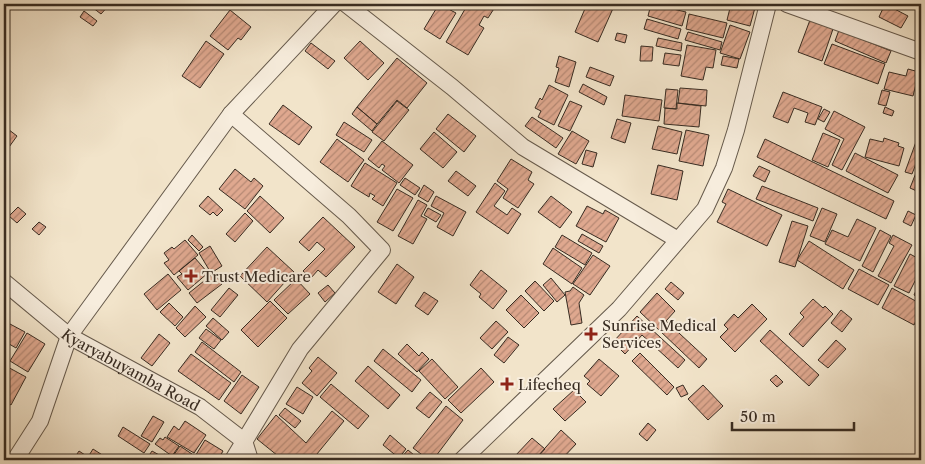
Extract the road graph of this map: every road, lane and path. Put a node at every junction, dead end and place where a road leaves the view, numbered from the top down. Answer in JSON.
{"nodes":[{"id":1,"x":334,"y":4,"type":"edge"},
{"id":2,"x":346,"y":4,"type":"edge"},
{"id":3,"x":768,"y":4,"type":"edge"},
{"id":4,"x":787,"y":4,"type":"edge"},
{"id":5,"x":921,"y":52,"type":"edge"},
{"id":6,"x":231,"y":114,"type":"junction"},
{"id":7,"x":678,"y":240,"type":"junction"},
{"id":8,"x":4,"y":282,"type":"edge"},
{"id":9,"x":69,"y":336,"type":"junction"},
{"id":10,"x":244,"y":441,"type":"junction"},
{"id":11,"x":15,"y":460,"type":"edge"},
{"id":12,"x":233,"y":460,"type":"edge"},
{"id":13,"x":250,"y":460,"type":"edge"},
{"id":14,"x":462,"y":460,"type":"edge"}],
"edges":[{"from":1,"to":6,"type":"street"},
{"from":2,"to":7,"type":"street"},
{"from":3,"to":7,"type":"street"},
{"from":4,"to":5,"type":"street"},
{"from":6,"to":9,"type":"street"},
{"from":6,"to":10,"type":"street"},
{"from":7,"to":14,"type":"street"},
{"from":8,"to":9,"type":"street","name":"Kyaryabuyamba Road"},
{"from":9,"to":10,"type":"street","name":"Kyaryabuyamba Road"},
{"from":9,"to":11,"type":"street"},
{"from":10,"to":12,"type":"street"},
{"from":10,"to":13,"type":"street"}]}
